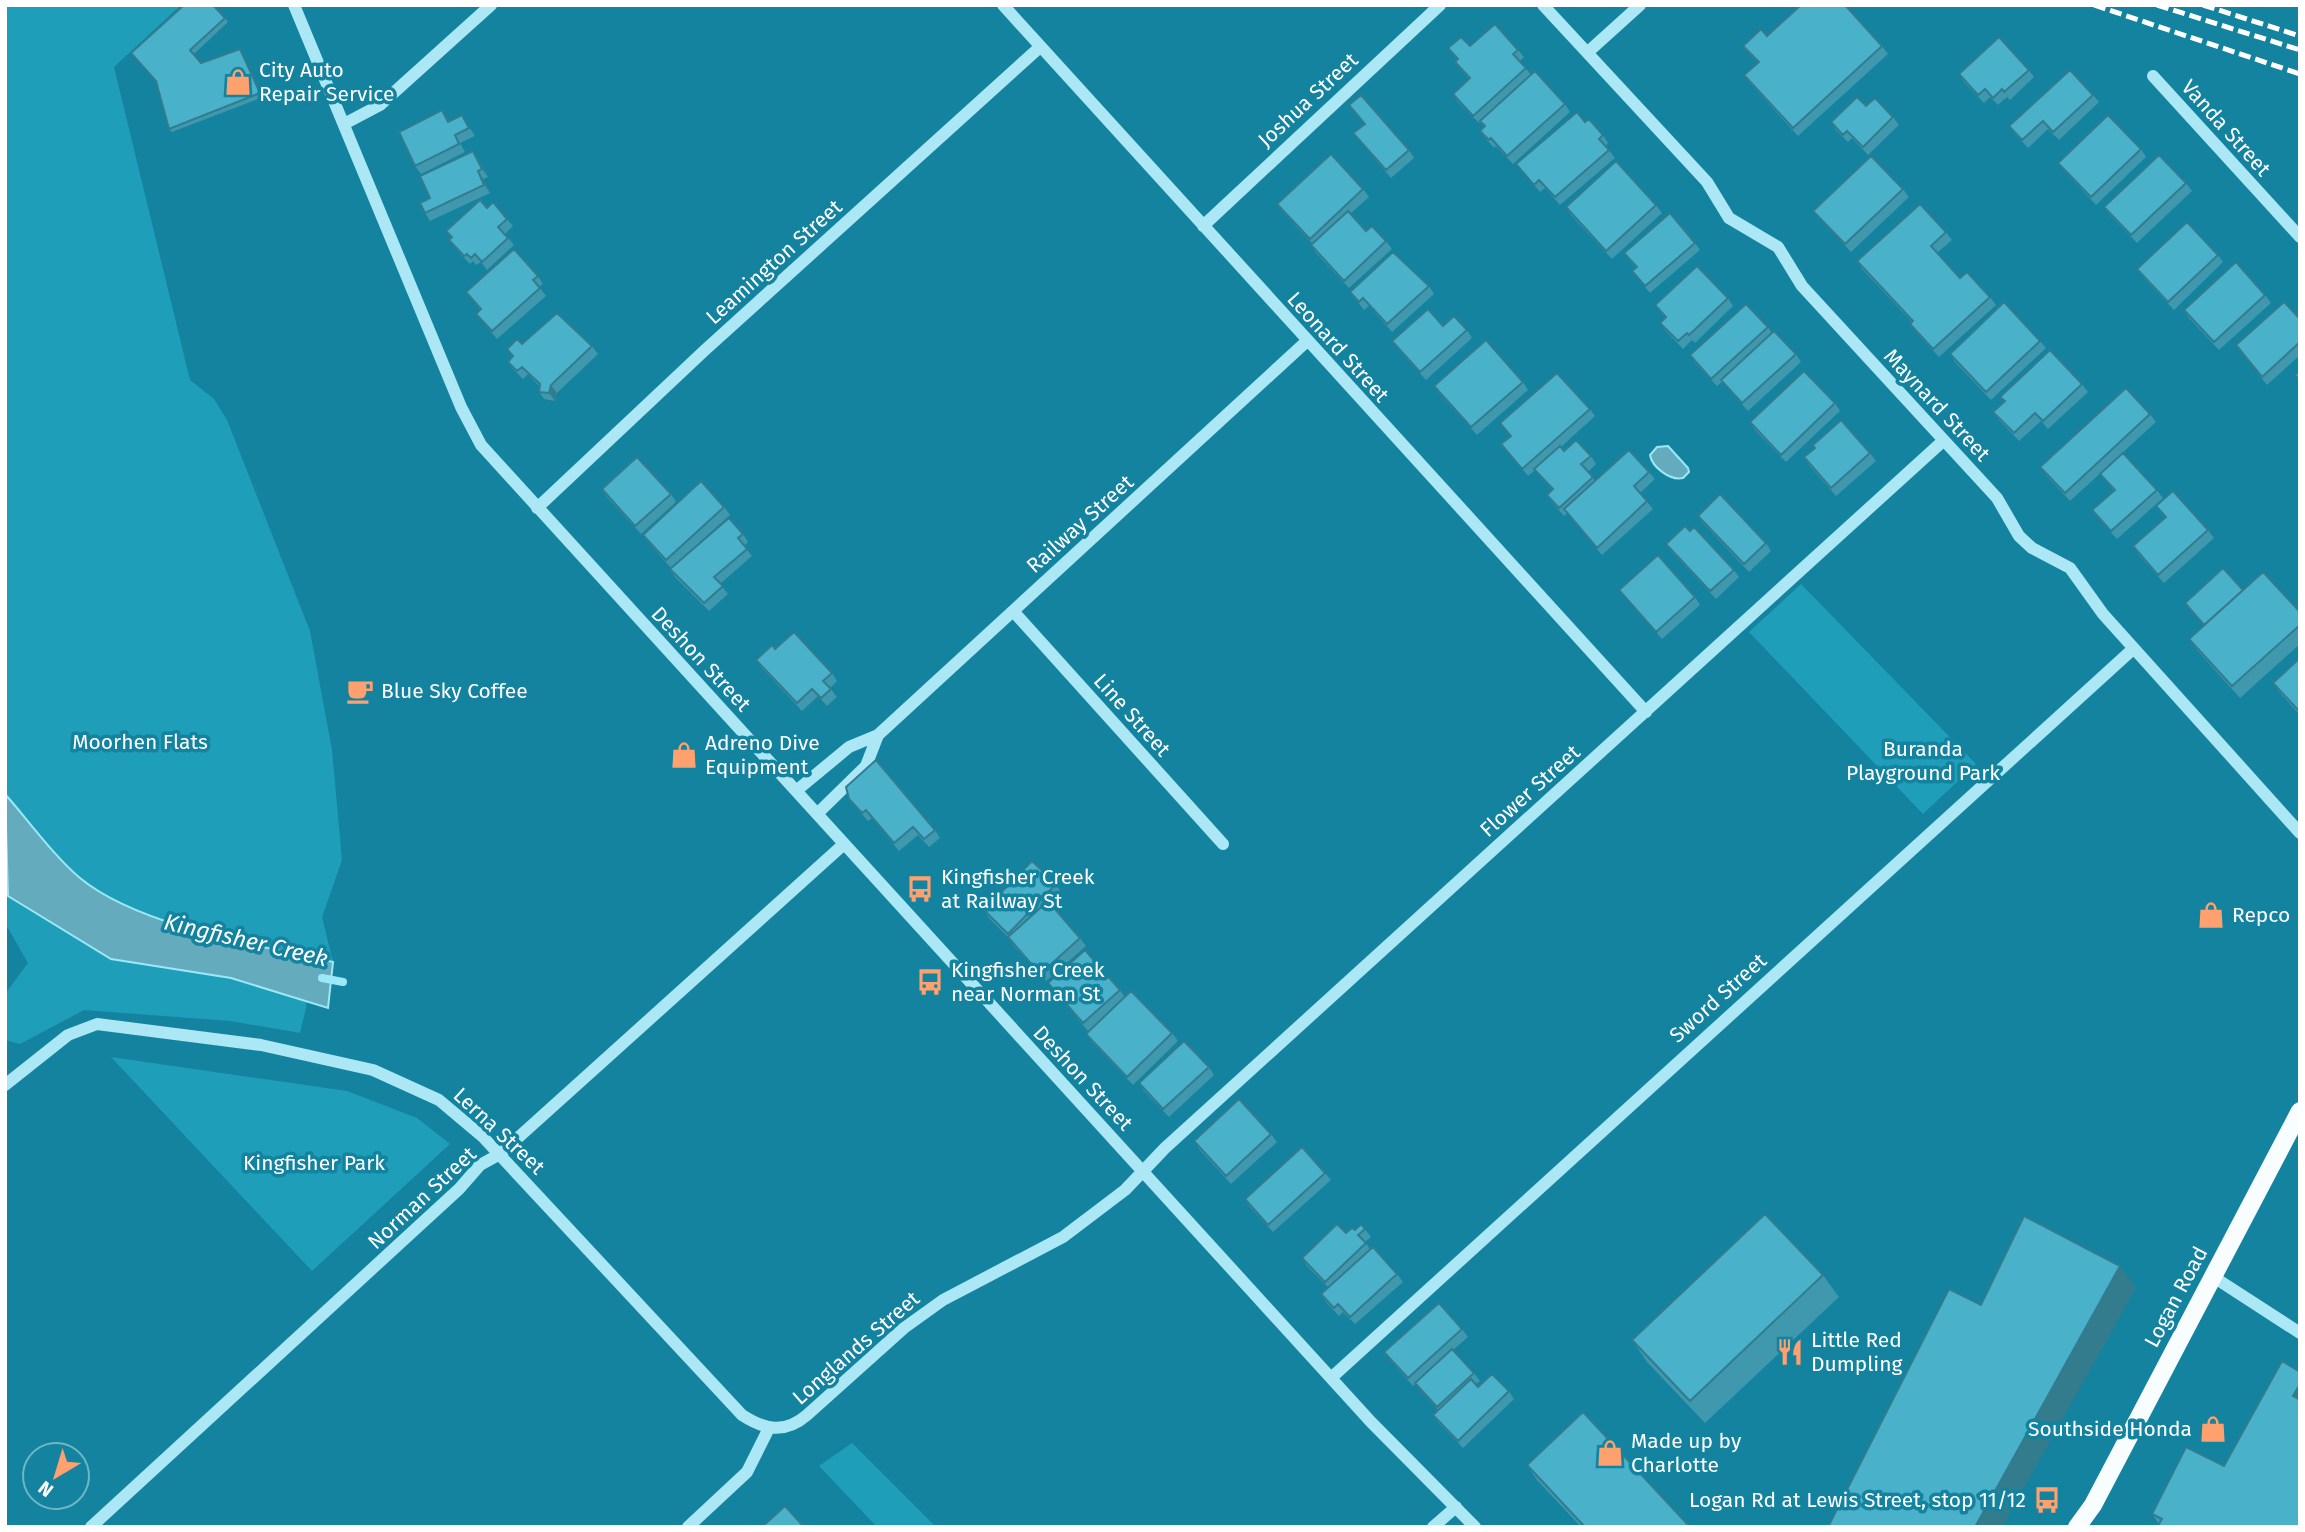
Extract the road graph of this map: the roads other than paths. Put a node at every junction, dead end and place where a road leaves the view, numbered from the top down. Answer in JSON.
{"nodes":[{"id":1,"x":294,"y":5,"type":"edge"},
{"id":2,"x":491,"y":5,"type":"edge"},
{"id":3,"x":1003,"y":5,"type":"edge"},
{"id":4,"x":1440,"y":5,"type":"edge"},
{"id":5,"x":1543,"y":5,"type":"edge"},
{"id":6,"x":1640,"y":5,"type":"edge"},
{"id":7,"x":1040,"y":47,"type":"junction"},
{"id":8,"x":1588,"y":52,"type":"junction"},
{"id":9,"x":2153,"y":76,"type":"dead end"},
{"id":10,"x":344,"y":124,"type":"junction"},
{"id":11,"x":1203,"y":226,"type":"junction"},
{"id":12,"x":2300,"y":237,"type":"edge"},
{"id":13,"x":1307,"y":341,"type":"junction"},
{"id":14,"x":1943,"y":441,"type":"junction"},
{"id":15,"x":537,"y":508,"type":"junction"},
{"id":16,"x":1013,"y":611,"type":"junction"},
{"id":17,"x":2133,"y":649,"type":"junction"},
{"id":18,"x":1646,"y":712,"type":"junction"},
{"id":19,"x":878,"y":735,"type":"junction"},
{"id":20,"x":796,"y":791,"type":"junction"},
{"id":21,"x":817,"y":814,"type":"junction"},
{"id":22,"x":2300,"y":833,"type":"edge"},
{"id":23,"x":844,"y":844,"type":"junction"},
{"id":24,"x":1223,"y":844,"type":"dead end"},
{"id":25,"x":5,"y":1085,"type":"edge"},
{"id":26,"x":2300,"y":1111,"type":"edge"},
{"id":27,"x":500,"y":1154,"type":"junction"},
{"id":28,"x":1142,"y":1171,"type":"junction"},
{"id":29,"x":2212,"y":1276,"type":"junction"},
{"id":30,"x":2300,"y":1333,"type":"edge"},
{"id":31,"x":1331,"y":1378,"type":"junction"},
{"id":32,"x":769,"y":1428,"type":"junction"},
{"id":33,"x":2093,"y":1505,"type":"junction"},
{"id":34,"x":1456,"y":1507,"type":"junction"},
{"id":35,"x":91,"y":1527,"type":"edge"},
{"id":36,"x":688,"y":1527,"type":"edge"},
{"id":37,"x":1433,"y":1527,"type":"edge"},
{"id":38,"x":1475,"y":1527,"type":"edge"},
{"id":39,"x":2077,"y":1527,"type":"edge"},
{"id":40,"x":2085,"y":1527,"type":"edge"}],
"edges":[{"from":1,"to":10,"type":"street","name":"Deshon Street"},
{"from":2,"to":10,"type":"street"},
{"from":3,"to":7,"type":"street","name":"Leonard Street"},
{"from":4,"to":11,"type":"street","name":"Joshua Street"},
{"from":5,"to":8,"type":"street","name":"Maynard Street"},
{"from":6,"to":8,"type":"street"},
{"from":7,"to":11,"type":"street","name":"Leonard Street"},
{"from":7,"to":15,"type":"street","name":"Leamington Street"},
{"from":8,"to":14,"type":"street","name":"Maynard Street"},
{"from":9,"to":12,"type":"street","name":"Vanda Street"},
{"from":10,"to":15,"type":"street","name":"Deshon Street"},
{"from":11,"to":13,"type":"street","name":"Leonard Street"},
{"from":13,"to":16,"type":"street","name":"Railway Street"},
{"from":13,"to":18,"type":"street","name":"Leonard Street"},
{"from":14,"to":17,"type":"street","name":"Maynard Street"},
{"from":14,"to":18,"type":"street","name":"Flower Street"},
{"from":15,"to":20,"type":"street","name":"Deshon Street"},
{"from":16,"to":19,"type":"street","name":"Railway Street"},
{"from":16,"to":24,"type":"street","name":"Line Street"},
{"from":17,"to":22,"type":"street","name":"Maynard Street"},
{"from":17,"to":31,"type":"street","name":"Sword Street"},
{"from":18,"to":28,"type":"street","name":"Flower Street"},
{"from":19,"to":20,"type":"street","name":"Railway Street"},
{"from":19,"to":21,"type":"street","name":"Railway Street"},
{"from":20,"to":21,"type":"street","name":"Deshon Street"},
{"from":21,"to":23,"type":"street","name":"Deshon Street"},
{"from":23,"to":27,"type":"street","name":"Norman Street"},
{"from":23,"to":28,"type":"street","name":"Deshon Street"},
{"from":25,"to":27,"type":"street","name":"Lerna Street"},
{"from":26,"to":29,"type":"main road","name":"Logan Road"},
{"from":27,"to":32,"type":"street","name":"Lerna Street"},
{"from":27,"to":35,"type":"street","name":"Norman Street"},
{"from":28,"to":31,"type":"street","name":"Deshon Street"},
{"from":28,"to":32,"type":"street","name":"Longlands Street"},
{"from":29,"to":30,"type":"street"},
{"from":29,"to":33,"type":"main road","name":"Logan Road"},
{"from":31,"to":34,"type":"street","name":"Deshon Street"},
{"from":32,"to":36,"type":"street"},
{"from":33,"to":39,"type":"main road","name":"Logan Road"},
{"from":33,"to":40,"type":"main road","name":"Logan Road"},
{"from":34,"to":37,"type":"street"},
{"from":34,"to":38,"type":"street","name":"Deshon Street"}]}
